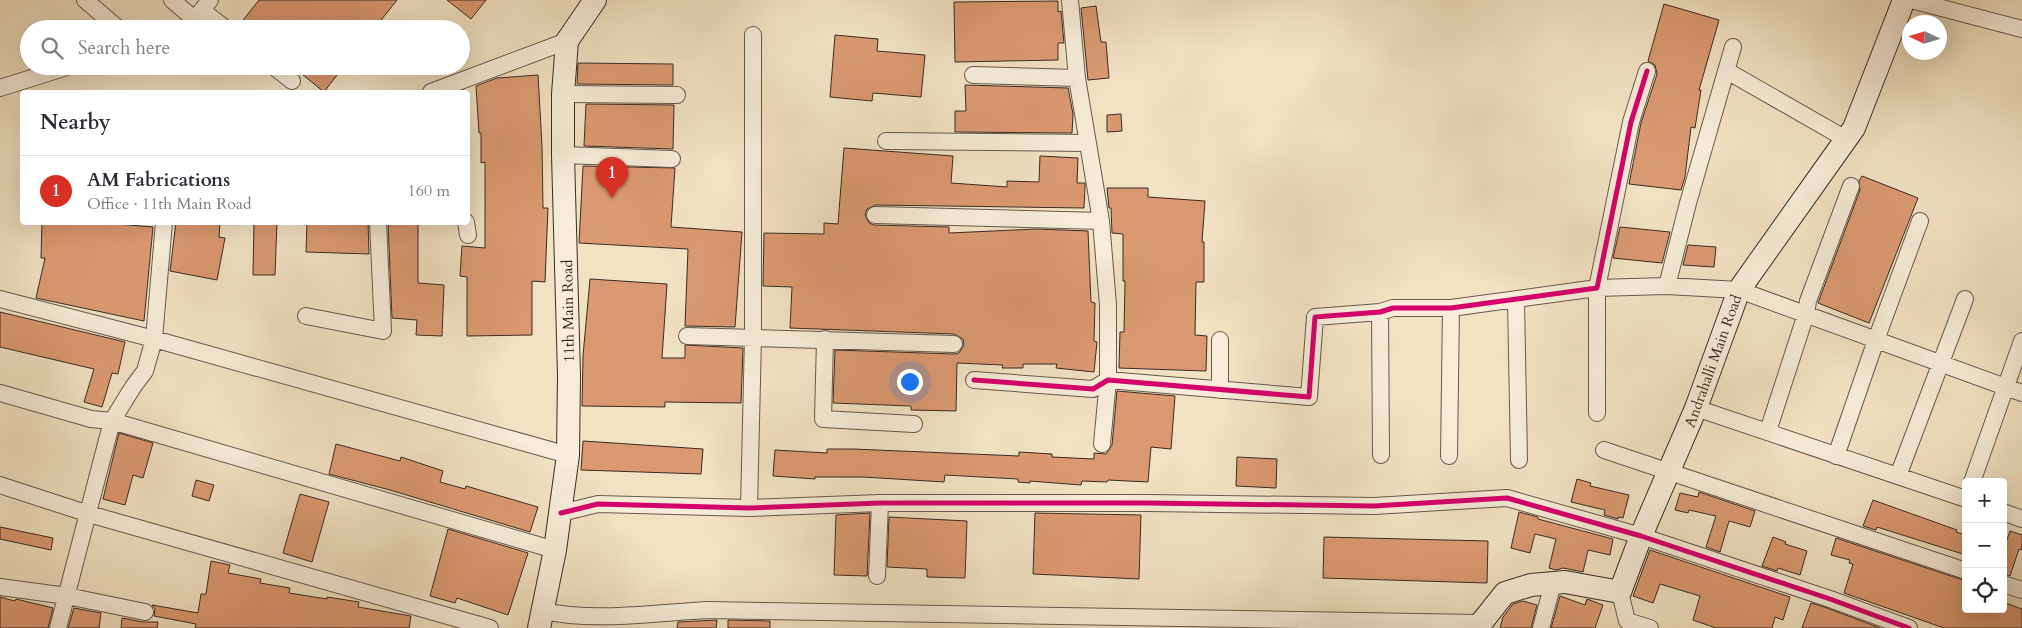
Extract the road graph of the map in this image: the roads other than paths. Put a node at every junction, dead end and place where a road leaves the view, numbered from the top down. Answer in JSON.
{"nodes":[{"id":1,"x":85,"y":0,"type":"edge"},
{"id":2,"x":172,"y":0,"type":"edge"},
{"id":3,"x":595,"y":0,"type":"edge"},
{"id":4,"x":1070,"y":0,"type":"edge"},
{"id":5,"x":1904,"y":0,"type":"edge"},
{"id":6,"x":1911,"y":0,"type":"edge"},
{"id":7,"x":198,"y":14,"type":"edge"},
{"id":8,"x":108,"y":20,"type":"edge"},
{"id":9,"x":209,"y":20,"type":"edge"},
{"id":10,"x":2022,"y":29,"type":"edge"},
{"id":11,"x":753,"y":35,"type":"dead end"},
{"id":12,"x":567,"y":41,"type":"junction"},
{"id":13,"x":1733,"y":46,"type":"dead end"},
{"id":14,"x":1646,"y":71,"type":"dead end"},
{"id":15,"x":1727,"y":71,"type":"junction"},
{"id":16,"x":41,"y":75,"type":"edge"},
{"id":17,"x":284,"y":75,"type":"edge"},
{"id":18,"x":974,"y":75,"type":"dead end"},
{"id":19,"x":1077,"y":78,"type":"junction"},
{"id":20,"x":292,"y":81,"type":"dead end"},
{"id":21,"x":0,"y":88,"type":"edge"},
{"id":22,"x":449,"y":89,"type":"edge"},
{"id":23,"x":563,"y":94,"type":"junction"},
{"id":24,"x":677,"y":96,"type":"dead end"},
{"id":25,"x":1846,"y":139,"type":"junction"},
{"id":26,"x":886,"y":141,"type":"dead end"},
{"id":27,"x":1087,"y":143,"type":"junction"},
{"id":28,"x":563,"y":155,"type":"junction"},
{"id":29,"x":672,"y":159,"type":"dead end"},
{"id":30,"x":1851,"y":186,"type":"dead end"},
{"id":31,"x":875,"y":215,"type":"dead end"},
{"id":32,"x":1101,"y":220,"type":"junction"},
{"id":33,"x":1920,"y":220,"type":"dead end"},
{"id":34,"x":164,"y":225,"type":"edge"},
{"id":35,"x":378,"y":225,"type":"edge"},
{"id":36,"x":1667,"y":286,"type":"junction"},
{"id":37,"x":1597,"y":288,"type":"junction"},
{"id":38,"x":1739,"y":290,"type":"junction"},
{"id":39,"x":0,"y":298,"type":"edge"},
{"id":40,"x":1516,"y":299,"type":"junction"},
{"id":41,"x":1965,"y":300,"type":"dead end"},
{"id":42,"x":1451,"y":308,"type":"junction"},
{"id":43,"x":1380,"y":312,"type":"junction"},
{"id":44,"x":1806,"y":314,"type":"junction"},
{"id":45,"x":306,"y":316,"type":"dead end"},
{"id":46,"x":687,"y":336,"type":"dead end"},
{"id":47,"x":752,"y":337,"type":"junction"},
{"id":48,"x":154,"y":339,"type":"junction"},
{"id":49,"x":825,"y":340,"type":"junction"},
{"id":50,"x":1220,"y":340,"type":"dead end"},
{"id":51,"x":1876,"y":340,"type":"junction"},
{"id":52,"x":2022,"y":341,"type":"edge"},
{"id":53,"x":954,"y":344,"type":"dead end"},
{"id":54,"x":1940,"y":364,"type":"junction"},
{"id":55,"x":974,"y":380,"type":"dead end"},
{"id":56,"x":1108,"y":380,"type":"junction"},
{"id":57,"x":2004,"y":388,"type":"junction"},
{"id":58,"x":1220,"y":390,"type":"junction"},
{"id":59,"x":0,"y":393,"type":"edge"},
{"id":60,"x":2022,"y":393,"type":"edge"},
{"id":61,"x":1696,"y":408,"type":"junction"},
{"id":62,"x":1597,"y":413,"type":"dead end"},
{"id":63,"x":112,"y":420,"type":"junction"},
{"id":64,"x":914,"y":424,"type":"dead end"},
{"id":65,"x":1768,"y":430,"type":"junction"},
{"id":66,"x":1102,"y":444,"type":"dead end"},
{"id":67,"x":1604,"y":450,"type":"dead end"},
{"id":68,"x":568,"y":455,"type":"junction"},
{"id":69,"x":1381,"y":455,"type":"dead end"},
{"id":70,"x":1449,"y":456,"type":"dead end"},
{"id":71,"x":1836,"y":456,"type":"junction"},
{"id":72,"x":1519,"y":460,"type":"dead end"},
{"id":73,"x":1670,"y":472,"type":"junction"},
{"id":74,"x":1898,"y":476,"type":"junction"},
{"id":75,"x":1973,"y":478,"type":"edge"},
{"id":76,"x":0,"y":485,"type":"edge"},
{"id":77,"x":1962,"y":498,"type":"edge"},
{"id":78,"x":880,"y":503,"type":"junction"},
{"id":79,"x":749,"y":508,"type":"junction"},
{"id":80,"x":561,"y":513,"type":"junction"},
{"id":81,"x":2007,"y":513,"type":"edge"},
{"id":82,"x":89,"y":514,"type":"junction"},
{"id":83,"x":2022,"y":519,"type":"edge"},
{"id":84,"x":1641,"y":536,"type":"junction"},
{"id":85,"x":555,"y":550,"type":"junction"},
{"id":86,"x":1962,"y":570,"type":"edge"},
{"id":87,"x":877,"y":576,"type":"dead end"},
{"id":88,"x":1552,"y":583,"type":"junction"},
{"id":89,"x":2007,"y":585,"type":"edge"},
{"id":90,"x":0,"y":587,"type":"edge"},
{"id":91,"x":2022,"y":590,"type":"edge"},
{"id":92,"x":1620,"y":592,"type":"junction"},
{"id":93,"x":67,"y":596,"type":"junction"},
{"id":94,"x":145,"y":612,"type":"dead end"},
{"id":95,"x":541,"y":619,"type":"edge"},
{"id":96,"x":1478,"y":625,"type":"edge"},
{"id":97,"x":1626,"y":625,"type":"edge"},
{"id":98,"x":58,"y":628,"type":"edge"},
{"id":99,"x":490,"y":628,"type":"edge"},
{"id":100,"x":1541,"y":628,"type":"edge"},
{"id":101,"x":1650,"y":628,"type":"edge"},
{"id":102,"x":1909,"y":628,"type":"edge"}],
"edges":[{"from":1,"to":8,"type":"street"},
{"from":2,"to":7,"type":"street"},
{"from":3,"to":12,"type":"street"},
{"from":4,"to":19,"type":"street"},
{"from":5,"to":25,"type":"street","name":"Andrahalli Main Road"},
{"from":6,"to":10,"type":"street"},
{"from":7,"to":9,"type":"street"},
{"from":11,"to":47,"type":"street"},
{"from":12,"to":22,"type":"street"},
{"from":12,"to":23,"type":"street","name":"11th Main Road"},
{"from":13,"to":15,"type":"street"},
{"from":14,"to":37,"type":"street"},
{"from":15,"to":25,"type":"street"},
{"from":15,"to":36,"type":"street"},
{"from":16,"to":21,"type":"street"},
{"from":17,"to":20,"type":"street"},
{"from":18,"to":19,"type":"street"},
{"from":19,"to":27,"type":"street"},
{"from":23,"to":24,"type":"street"},
{"from":23,"to":28,"type":"street","name":"11th Main Road"},
{"from":25,"to":38,"type":"street","name":"Andrahalli Main Road"},
{"from":26,"to":27,"type":"street"},
{"from":27,"to":32,"type":"street"},
{"from":28,"to":29,"type":"street"},
{"from":28,"to":68,"type":"street","name":"11th Main Road"},
{"from":30,"to":44,"type":"street"},
{"from":31,"to":32,"type":"street"},
{"from":32,"to":56,"type":"street"},
{"from":33,"to":51,"type":"street"},
{"from":34,"to":48,"type":"street"},
{"from":35,"to":45,"type":"street"},
{"from":36,"to":37,"type":"street"},
{"from":36,"to":38,"type":"street"},
{"from":37,"to":40,"type":"street"},
{"from":37,"to":62,"type":"street"},
{"from":38,"to":44,"type":"street"},
{"from":38,"to":61,"type":"street","name":"Andrahalli Main Road"},
{"from":39,"to":48,"type":"street"},
{"from":40,"to":42,"type":"street"},
{"from":40,"to":72,"type":"street"},
{"from":41,"to":54,"type":"street"},
{"from":42,"to":43,"type":"street"},
{"from":42,"to":70,"type":"street"},
{"from":43,"to":58,"type":"street"},
{"from":43,"to":69,"type":"street"},
{"from":44,"to":51,"type":"street"},
{"from":44,"to":65,"type":"street"},
{"from":46,"to":47,"type":"street"},
{"from":47,"to":49,"type":"street"},
{"from":47,"to":79,"type":"street"},
{"from":48,"to":63,"type":"street"},
{"from":48,"to":68,"type":"street"},
{"from":49,"to":53,"type":"street"},
{"from":49,"to":64,"type":"street"},
{"from":50,"to":58,"type":"street"},
{"from":51,"to":54,"type":"street"},
{"from":51,"to":71,"type":"street"},
{"from":52,"to":57,"type":"street"},
{"from":54,"to":57,"type":"street"},
{"from":54,"to":74,"type":"street"},
{"from":55,"to":56,"type":"street"},
{"from":56,"to":58,"type":"street"},
{"from":56,"to":66,"type":"street"},
{"from":57,"to":60,"type":"street"},
{"from":57,"to":75,"type":"street"},
{"from":59,"to":63,"type":"street"},
{"from":61,"to":65,"type":"street"},
{"from":61,"to":73,"type":"street","name":"Andrahalli Main Road"},
{"from":63,"to":82,"type":"street"},
{"from":63,"to":85,"type":"street"},
{"from":65,"to":71,"type":"street"},
{"from":67,"to":73,"type":"street"},
{"from":68,"to":80,"type":"street","name":"11th Main Road"},
{"from":71,"to":74,"type":"street"},
{"from":73,"to":84,"type":"street","name":"Andrahalli Main Road"},
{"from":73,"to":86,"type":"street"},
{"from":74,"to":77,"type":"street"},
{"from":76,"to":82,"type":"street"},
{"from":78,"to":79,"type":"street"},
{"from":78,"to":84,"type":"street"},
{"from":78,"to":87,"type":"street"},
{"from":79,"to":80,"type":"street"},
{"from":80,"to":85,"type":"street","name":"11th Main Road"},
{"from":81,"to":83,"type":"street"},
{"from":82,"to":93,"type":"street"},
{"from":82,"to":99,"type":"street"},
{"from":84,"to":92,"type":"street","name":"Andrahalli Main Road"},
{"from":84,"to":102,"type":"street"},
{"from":85,"to":95,"type":"street","name":"11th Main Road"},
{"from":88,"to":92,"type":"street"},
{"from":88,"to":96,"type":"street"},
{"from":88,"to":100,"type":"street"},
{"from":89,"to":91,"type":"street"},
{"from":90,"to":93,"type":"street"},
{"from":92,"to":97,"type":"street"},
{"from":93,"to":94,"type":"street"},
{"from":93,"to":98,"type":"street"},
{"from":95,"to":96,"type":"street"},
{"from":97,"to":101,"type":"street"}]}
